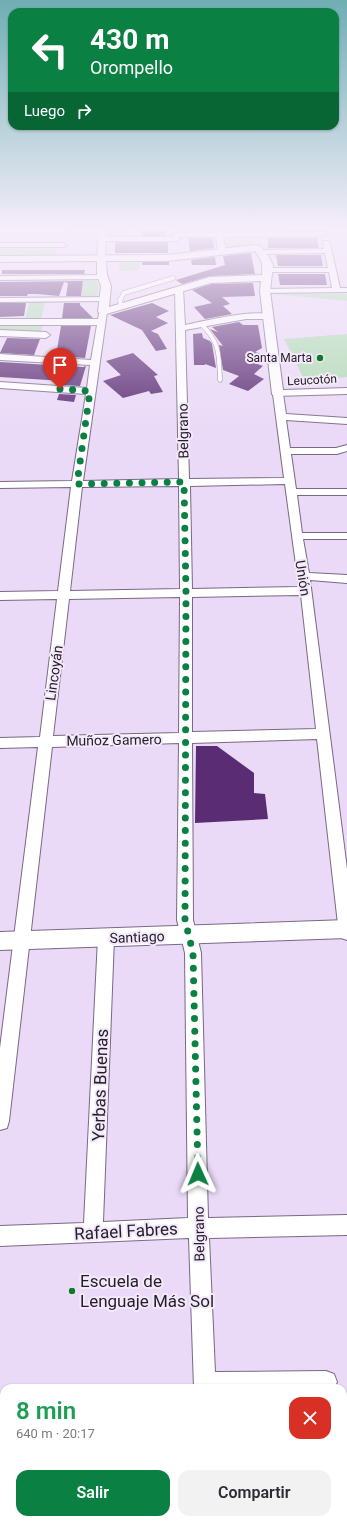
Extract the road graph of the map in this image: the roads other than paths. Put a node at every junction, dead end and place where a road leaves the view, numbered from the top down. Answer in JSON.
{"nodes":[{"id":1,"x":141,"y":298,"type":"edge"},
{"id":2,"x":178,"y":298,"type":"edge"},
{"id":3,"x":266,"y":298,"type":"edge"},
{"id":4,"x":104,"y":299,"type":"joint"},
{"id":5,"x":0,"y":300,"type":"edge"},
{"id":6,"x":103,"y":312,"type":"junction"},
{"id":7,"x":267,"y":316,"type":"junction"},
{"id":8,"x":0,"y":322,"type":"edge"},
{"id":9,"x":48,"y":322,"type":"junction"},
{"id":10,"x":100,"y":322,"type":"junction"},
{"id":11,"x":201,"y":324,"type":"junction"},
{"id":12,"x":181,"y":328,"type":"junction"},
{"id":13,"x":0,"y":333,"type":"edge"},
{"id":14,"x":0,"y":357,"type":"edge"},
{"id":15,"x":94,"y":363,"type":"junction"},
{"id":16,"x":220,"y":380,"type":"dead end"},
{"id":17,"x":0,"y":385,"type":"edge"},
{"id":18,"x":90,"y":391,"type":"junction"},
{"id":19,"x":347,"y":391,"type":"edge"},
{"id":20,"x":278,"y":394,"type":"junction"},
{"id":21,"x":281,"y":416,"type":"junction"},
{"id":22,"x":347,"y":421,"type":"edge"},
{"id":23,"x":347,"y":448,"type":"edge"},
{"id":24,"x":285,"y":451,"type":"junction"},
{"id":25,"x":290,"y":481,"type":"junction"},
{"id":26,"x":184,"y":482,"type":"junction"},
{"id":27,"x":77,"y":484,"type":"junction"},
{"id":28,"x":0,"y":485,"type":"edge"},
{"id":29,"x":291,"y":492,"type":"junction"},
{"id":30,"x":347,"y":492,"type":"edge"},
{"id":31,"x":297,"y":536,"type":"junction"},
{"id":32,"x":347,"y":536,"type":"edge"},
{"id":33,"x":303,"y":576,"type":"junction"},
{"id":34,"x":347,"y":579,"type":"edge"},
{"id":35,"x":306,"y":591,"type":"junction"},
{"id":36,"x":186,"y":593,"type":"junction"},
{"id":37,"x":64,"y":595,"type":"junction"},
{"id":38,"x":0,"y":596,"type":"edge"},
{"id":39,"x":323,"y":734,"type":"junction"},
{"id":40,"x":185,"y":738,"type":"junction"},
{"id":41,"x":45,"y":741,"type":"junction"},
{"id":42,"x":0,"y":743,"type":"edge"},
{"id":43,"x":347,"y":929,"type":"edge"},
{"id":44,"x":347,"y":933,"type":"edge"},
{"id":45,"x":188,"y":935,"type":"junction"},
{"id":46,"x":106,"y":938,"type":"junction"},
{"id":47,"x":22,"y":940,"type":"junction"},
{"id":48,"x":0,"y":941,"type":"edge"},
{"id":49,"x":0,"y":1121,"type":"edge"},
{"id":50,"x":347,"y":1225,"type":"edge"},
{"id":51,"x":198,"y":1228,"type":"junction"},
{"id":52,"x":93,"y":1233,"type":"junction"},
{"id":53,"x":0,"y":1236,"type":"edge"},
{"id":54,"x":326,"y":1382,"type":"dead end"},
{"id":55,"x":204,"y":1384,"type":"edge"},
{"id":56,"x":265,"y":1384,"type":"edge"}],
"edges":[{"from":1,"to":6,"type":"street"},
{"from":2,"to":12,"type":"street","name":"Belgrano"},
{"from":3,"to":7,"type":"street","name":"Unión"},
{"from":4,"to":5,"type":"street"},
{"from":4,"to":6,"type":"street","name":"Lincoyán"},
{"from":6,"to":10,"type":"street","name":"Lincoyán"},
{"from":7,"to":11,"type":"street"},
{"from":7,"to":20,"type":"street","name":"Unión"},
{"from":8,"to":9,"type":"street"},
{"from":9,"to":10,"type":"street"},
{"from":9,"to":13,"type":"street"},
{"from":10,"to":15,"type":"street","name":"Lincoyán"},
{"from":11,"to":12,"type":"street"},
{"from":11,"to":16,"type":"lane"},
{"from":12,"to":26,"type":"street","name":"Belgrano"},
{"from":14,"to":15,"type":"street"},
{"from":15,"to":18,"type":"street","name":"Lincoyán"},
{"from":17,"to":18,"type":"street"},
{"from":18,"to":27,"type":"street","name":"Lincoyán"},
{"from":19,"to":20,"type":"street","name":"Leucotón"},
{"from":20,"to":21,"type":"street","name":"Unión"},
{"from":21,"to":22,"type":"street"},
{"from":21,"to":24,"type":"street","name":"Unión"},
{"from":23,"to":24,"type":"street"},
{"from":24,"to":25,"type":"street","name":"Unión"},
{"from":25,"to":26,"type":"street"},
{"from":25,"to":29,"type":"street","name":"Unión"},
{"from":26,"to":27,"type":"street"},
{"from":26,"to":36,"type":"street","name":"Belgrano"},
{"from":27,"to":28,"type":"street"},
{"from":27,"to":37,"type":"street","name":"Lincoyán"},
{"from":29,"to":30,"type":"street"},
{"from":29,"to":31,"type":"street","name":"Unión"},
{"from":31,"to":32,"type":"street"},
{"from":31,"to":33,"type":"street","name":"Unión"},
{"from":33,"to":34,"type":"street"},
{"from":33,"to":35,"type":"street","name":"Unión"},
{"from":35,"to":36,"type":"street"},
{"from":35,"to":39,"type":"street","name":"Unión"},
{"from":36,"to":37,"type":"street"},
{"from":36,"to":40,"type":"street","name":"Belgrano"},
{"from":37,"to":38,"type":"street"},
{"from":37,"to":41,"type":"street","name":"Lincoyán"},
{"from":39,"to":40,"type":"street","name":"Muñoz Gamero"},
{"from":39,"to":43,"type":"street","name":"Unión"},
{"from":40,"to":41,"type":"street","name":"Muñoz Gamero"},
{"from":40,"to":45,"type":"street","name":"Belgrano"},
{"from":41,"to":42,"type":"street","name":"Muñoz Gamero"},
{"from":41,"to":47,"type":"street","name":"Lincoyán"},
{"from":43,"to":44,"type":"street","name":"Unión"},
{"from":43,"to":45,"type":"street","name":"Santiago"},
{"from":45,"to":46,"type":"street","name":"Santiago"},
{"from":45,"to":51,"type":"street","name":"Belgrano"},
{"from":46,"to":47,"type":"street","name":"Santiago"},
{"from":46,"to":52,"type":"street","name":"Yerbas Buenas"},
{"from":47,"to":48,"type":"street","name":"Santiago"},
{"from":47,"to":49,"type":"street","name":"Lincoyán"},
{"from":50,"to":51,"type":"street","name":"Rafael Fabres"},
{"from":51,"to":52,"type":"street","name":"Rafael Fabres"},
{"from":51,"to":55,"type":"street","name":"Belgrano"},
{"from":52,"to":53,"type":"street","name":"Rafael Fabres"},
{"from":54,"to":56,"type":"street"}]}
